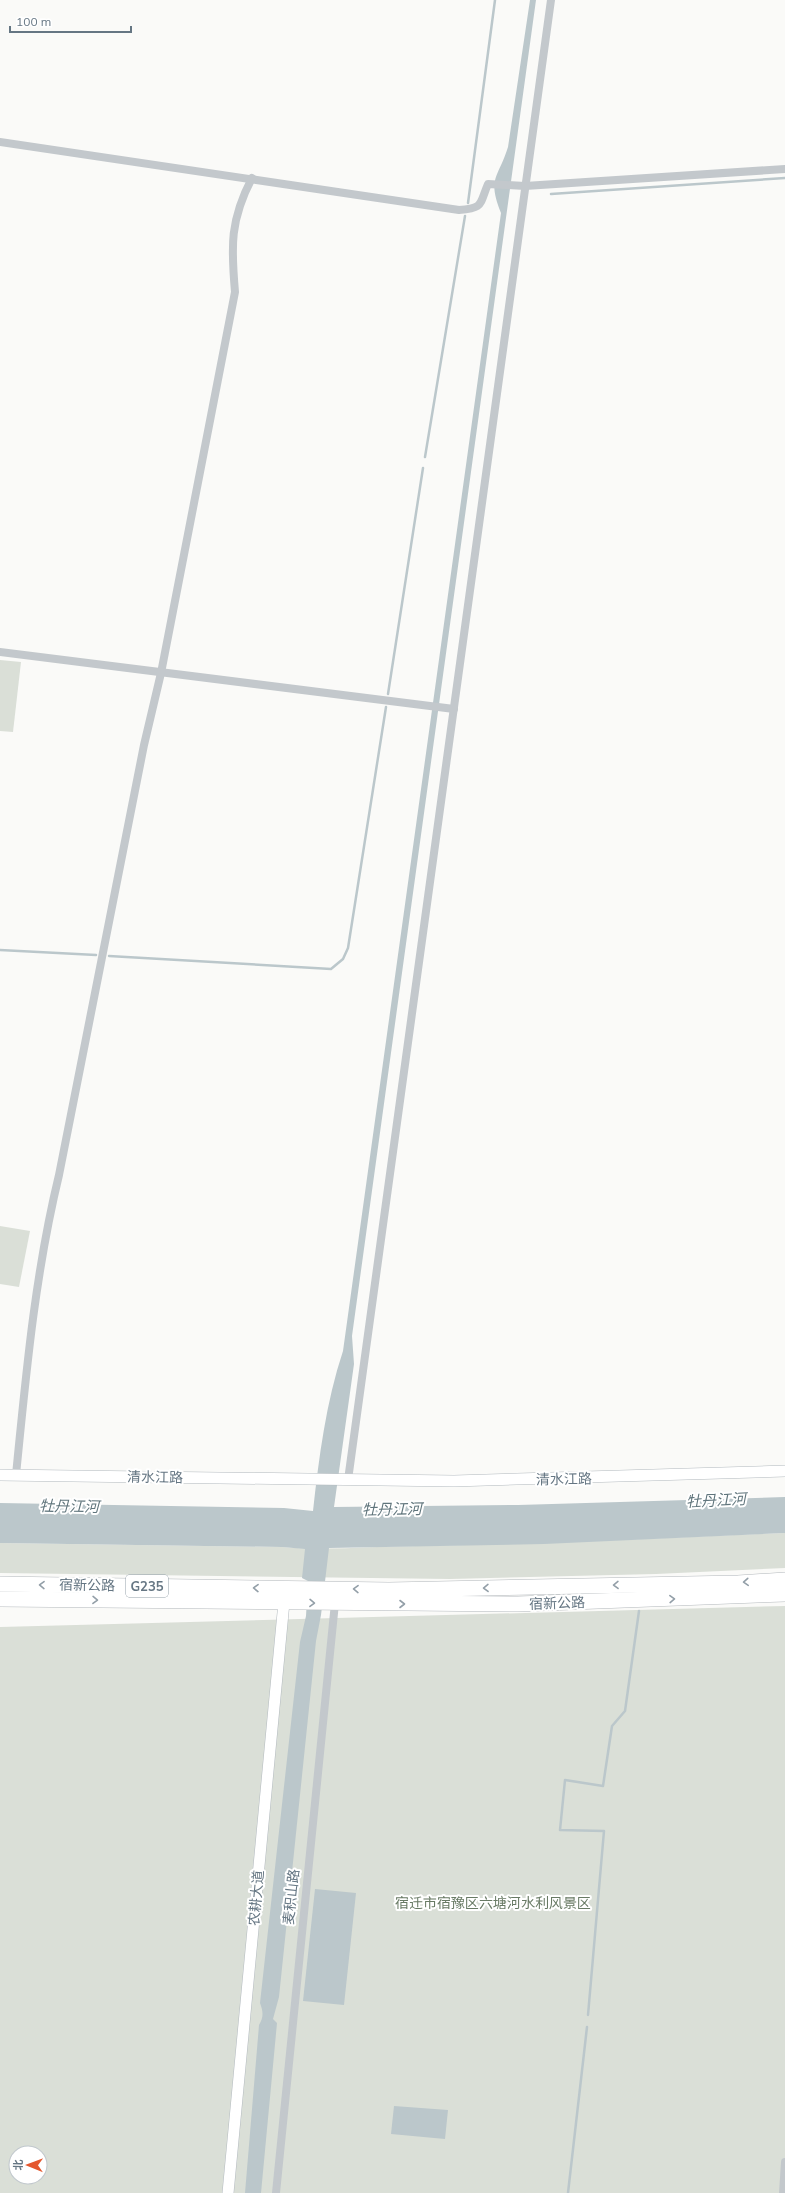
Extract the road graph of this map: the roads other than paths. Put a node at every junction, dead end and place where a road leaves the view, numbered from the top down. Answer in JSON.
{"nodes":[{"id":1,"x":551,"y":0,"type":"edge"},
{"id":2,"x":0,"y":142,"type":"edge"},
{"id":3,"x":785,"y":169,"type":"edge"},
{"id":4,"x":252,"y":178,"type":"junction"},
{"id":5,"x":525,"y":186,"type":"junction"},
{"id":6,"x":0,"y":652,"type":"edge"},
{"id":7,"x":161,"y":673,"type":"junction"},
{"id":8,"x":450,"y":708,"type":"junction"},
{"id":9,"x":785,"y":1471,"type":"edge"},
{"id":10,"x":0,"y":1475,"type":"edge"},
{"id":11,"x":16,"y":1475,"type":"junction"},
{"id":12,"x":345,"y":1479,"type":"junction"},
{"id":13,"x":785,"y":1580,"type":"edge"},
{"id":14,"x":0,"y":1584,"type":"edge"},
{"id":15,"x":785,"y":1594,"type":"edge"},
{"id":16,"x":291,"y":1598,"type":"junction"},
{"id":17,"x":331,"y":1598,"type":"junction"},
{"id":18,"x":0,"y":1599,"type":"edge"},
{"id":19,"x":785,"y":2162,"type":"edge"},
{"id":20,"x":228,"y":2193,"type":"edge"},
{"id":21,"x":276,"y":2193,"type":"edge"},
{"id":22,"x":783,"y":2193,"type":"edge"}],
"edges":[{"from":1,"to":5,"type":"street"},
{"from":2,"to":4,"type":"street"},
{"from":3,"to":5,"type":"street"},
{"from":4,"to":5,"type":"street"},
{"from":4,"to":7,"type":"street"},
{"from":5,"to":8,"type":"street"},
{"from":6,"to":7,"type":"street"},
{"from":7,"to":8,"type":"street"},
{"from":7,"to":11,"type":"street"},
{"from":8,"to":12,"type":"street"},
{"from":9,"to":12,"type":"street","name":"清水江路"},
{"from":10,"to":11,"type":"street","name":"清水江路"},
{"from":11,"to":12,"type":"street","name":"清水江路"},
{"from":13,"to":17,"type":"highway","name":"宿新公路","one_way":true},
{"from":16,"to":14,"type":"highway","name":"宿新公路","number":"G235","one_way":true},
{"from":17,"to":15,"type":"highway","name":"宿新公路","one_way":true},
{"from":16,"to":17,"type":"highway"},
{"from":18,"to":16,"type":"highway","name":"宿新公路","number":"G235","one_way":true},
{"from":16,"to":20,"type":"street","name":"农耕大道"},
{"from":17,"to":21,"type":"street","name":"麦积山路"},
{"from":19,"to":22,"type":"street"}]}
